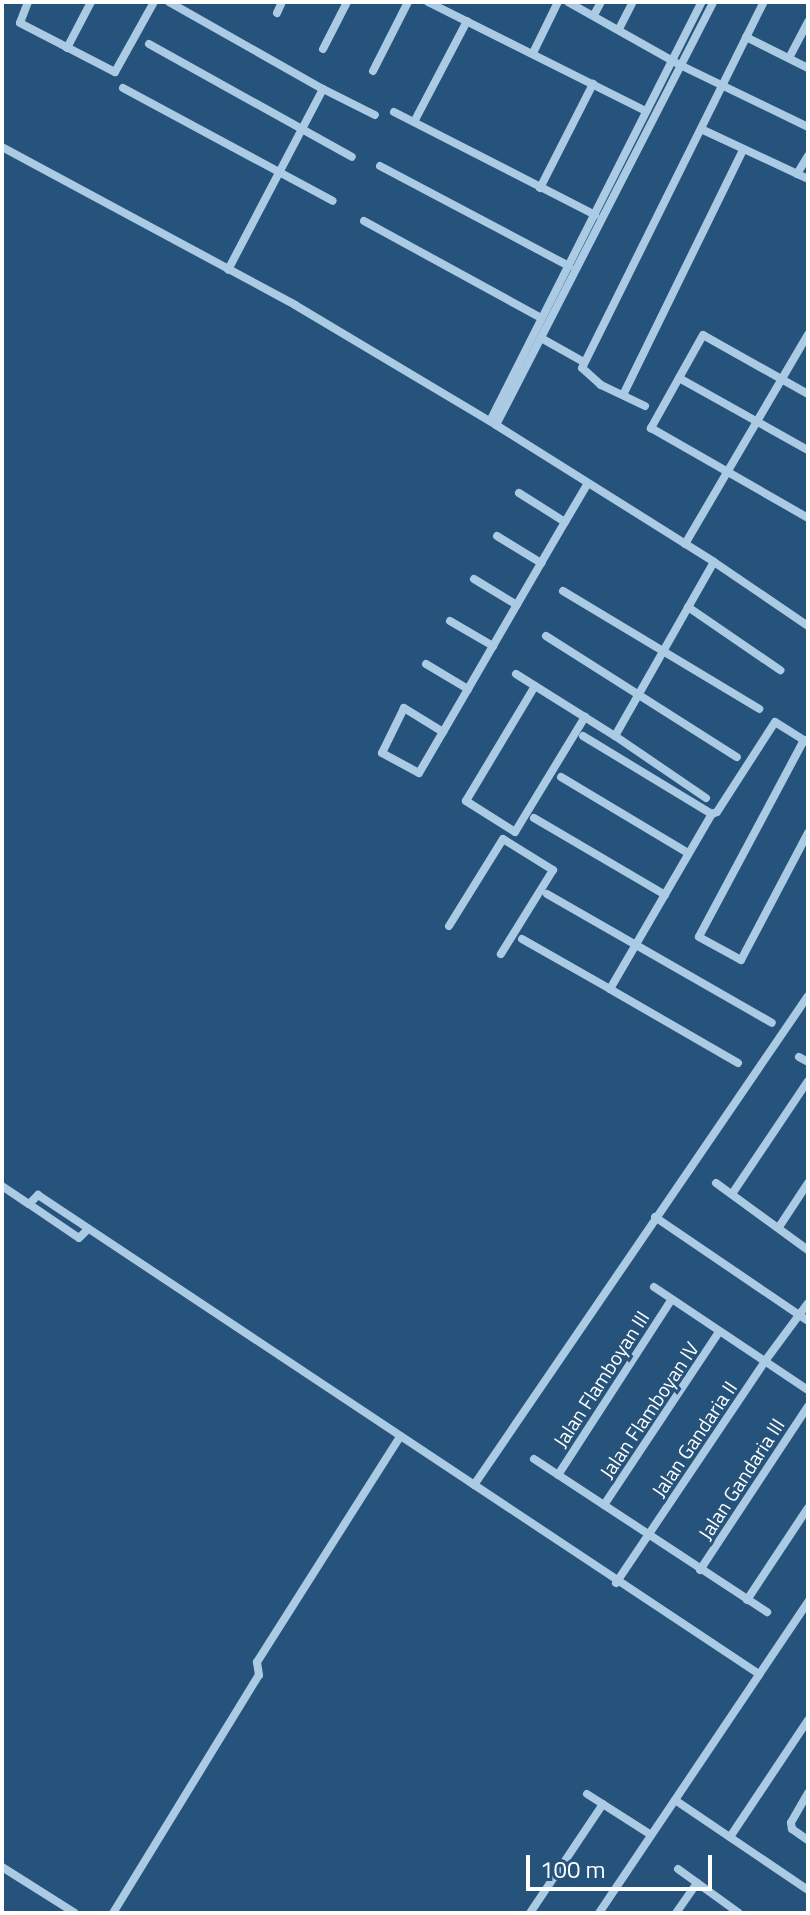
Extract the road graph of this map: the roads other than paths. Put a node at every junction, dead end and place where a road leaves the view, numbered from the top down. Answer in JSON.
{"nodes":[{"id":1,"x":28,"y":2,"type":"edge"},
{"id":2,"x":91,"y":2,"type":"edge"},
{"id":3,"x":154,"y":2,"type":"edge"},
{"id":4,"x":169,"y":2,"type":"edge"},
{"id":5,"x":282,"y":2,"type":"edge"},
{"id":6,"x":347,"y":2,"type":"edge"},
{"id":7,"x":408,"y":2,"type":"edge"},
{"id":8,"x":428,"y":2,"type":"edge"},
{"id":9,"x":558,"y":2,"type":"edge"},
{"id":10,"x":568,"y":2,"type":"edge"},
{"id":11,"x":601,"y":2,"type":"edge"},
{"id":12,"x":633,"y":2,"type":"edge"},
{"id":13,"x":702,"y":2,"type":"edge"},
{"id":14,"x":713,"y":2,"type":"edge"},
{"id":15,"x":764,"y":2,"type":"edge"},
{"id":16,"x":277,"y":13,"type":"dead end"},
{"id":17,"x":594,"y":15,"type":"junction"},
{"id":18,"x":467,"y":21,"type":"junction"},
{"id":19,"x":808,"y":22,"type":"edge"},
{"id":20,"x":619,"y":29,"type":"junction"},
{"id":21,"x":746,"y":37,"type":"junction"},
{"id":22,"x":149,"y":44,"type":"dead end"},
{"id":23,"x":67,"y":48,"type":"junction"},
{"id":24,"x":323,"y":49,"type":"dead end"},
{"id":25,"x":533,"y":53,"type":"junction"},
{"id":26,"x":789,"y":58,"type":"junction"},
{"id":27,"x":676,"y":63,"type":"junction"},
{"id":28,"x":808,"y":68,"type":"edge"},
{"id":29,"x":373,"y":71,"type":"dead end"},
{"id":30,"x":593,"y":84,"type":"junction"},
{"id":31,"x":721,"y":86,"type":"junction"},
{"id":32,"x":123,"y":88,"type":"dead end"},
{"id":33,"x":323,"y":89,"type":"junction"},
{"id":34,"x":646,"y":111,"type":"junction"},
{"id":35,"x":394,"y":112,"type":"dead end"},
{"id":36,"x":375,"y":115,"type":"dead end"},
{"id":37,"x":414,"y":122,"type":"junction"},
{"id":38,"x":808,"y":127,"type":"edge"},
{"id":39,"x":303,"y":129,"type":"junction"},
{"id":40,"x":701,"y":129,"type":"junction"},
{"id":41,"x":2,"y":147,"type":"edge"},
{"id":42,"x":743,"y":150,"type":"junction"},
{"id":43,"x":808,"y":156,"type":"edge"},
{"id":44,"x":352,"y":157,"type":"dead end"},
{"id":45,"x":380,"y":166,"type":"dead end"},
{"id":46,"x":281,"y":172,"type":"junction"},
{"id":47,"x":797,"y":174,"type":"junction"},
{"id":48,"x":808,"y":179,"type":"edge"},
{"id":49,"x":540,"y":188,"type":"junction"},
{"id":50,"x":333,"y":201,"type":"dead end"},
{"id":51,"x":595,"y":215,"type":"junction"},
{"id":52,"x":364,"y":221,"type":"dead end"},
{"id":53,"x":569,"y":266,"type":"junction"},
{"id":54,"x":228,"y":270,"type":"junction"},
{"id":55,"x":541,"y":318,"type":"junction"},
{"id":56,"x":807,"y":337,"type":"edge"},
{"id":57,"x":541,"y":338,"type":"junction"},
{"id":58,"x":584,"y":362,"type":"junction"},
{"id":59,"x":679,"y":378,"type":"junction"},
{"id":60,"x":782,"y":380,"type":"junction"},
{"id":61,"x":513,"y":385,"type":"junction"},
{"id":62,"x":808,"y":394,"type":"edge"},
{"id":63,"x":623,"y":395,"type":"junction"},
{"id":64,"x":645,"y":406,"type":"dead end"},
{"id":65,"x":758,"y":422,"type":"junction"},
{"id":66,"x":493,"y":423,"type":"junction"},
{"id":67,"x":808,"y":450,"type":"edge"},
{"id":68,"x":729,"y":472,"type":"junction"},
{"id":69,"x":588,"y":483,"type":"junction"},
{"id":70,"x":519,"y":493,"type":"dead end"},
{"id":71,"x":808,"y":518,"type":"edge"},
{"id":72,"x":565,"y":522,"type":"junction"},
{"id":73,"x":497,"y":536,"type":"dead end"},
{"id":74,"x":685,"y":544,"type":"junction"},
{"id":75,"x":714,"y":562,"type":"junction"},
{"id":76,"x":541,"y":563,"type":"junction"},
{"id":77,"x":474,"y":579,"type":"dead end"},
{"id":78,"x":563,"y":591,"type":"dead end"},
{"id":79,"x":517,"y":605,"type":"junction"},
{"id":80,"x":688,"y":607,"type":"junction"},
{"id":81,"x":450,"y":621,"type":"dead end"},
{"id":82,"x":808,"y":626,"type":"edge"},
{"id":83,"x":546,"y":636,"type":"dead end"},
{"id":84,"x":493,"y":646,"type":"junction"},
{"id":85,"x":664,"y":649,"type":"junction"},
{"id":86,"x":426,"y":664,"type":"dead end"},
{"id":87,"x":780,"y":670,"type":"dead end"},
{"id":88,"x":516,"y":674,"type":"dead end"},
{"id":89,"x":535,"y":686,"type":"junction"},
{"id":90,"x":468,"y":689,"type":"junction"},
{"id":91,"x":639,"y":694,"type":"junction"},
{"id":92,"x":759,"y":709,"type":"dead end"},
{"id":93,"x":585,"y":717,"type":"junction"},
{"id":94,"x":443,"y":732,"type":"junction"},
{"id":95,"x":583,"y":736,"type":"dead end"},
{"id":96,"x":615,"y":736,"type":"junction"},
{"id":97,"x":806,"y":742,"type":"edge"},
{"id":98,"x":737,"y":757,"type":"dead end"},
{"id":99,"x":561,"y":777,"type":"dead end"},
{"id":100,"x":706,"y":798,"type":"dead end"},
{"id":101,"x":712,"y":814,"type":"junction"},
{"id":102,"x":534,"y":818,"type":"dead end"},
{"id":103,"x":515,"y":832,"type":"junction"},
{"id":104,"x":808,"y":833,"type":"edge"},
{"id":105,"x":503,"y":839,"type":"junction"},
{"id":106,"x":688,"y":853,"type":"junction"},
{"id":107,"x":547,"y":894,"type":"dead end"},
{"id":108,"x":665,"y":895,"type":"junction"},
{"id":109,"x":449,"y":926,"type":"dead end"},
{"id":110,"x":522,"y":939,"type":"dead end"},
{"id":111,"x":636,"y":946,"type":"junction"},
{"id":112,"x":501,"y":954,"type":"dead end"},
{"id":113,"x":610,"y":989,"type":"junction"},
{"id":114,"x":808,"y":997,"type":"edge"},
{"id":115,"x":772,"y":1023,"type":"dead end"},
{"id":116,"x":799,"y":1057,"type":"dead end"},
{"id":117,"x":808,"y":1062,"type":"edge"},
{"id":118,"x":738,"y":1063,"type":"dead end"},
{"id":119,"x":808,"y":1081,"type":"edge"},
{"id":120,"x":716,"y":1183,"type":"dead end"},
{"id":121,"x":808,"y":1183,"type":"edge"},
{"id":122,"x":2,"y":1186,"type":"edge"},
{"id":123,"x":732,"y":1194,"type":"junction"},
{"id":124,"x":655,"y":1217,"type":"junction"},
{"id":125,"x":779,"y":1227,"type":"junction"},
{"id":126,"x":808,"y":1250,"type":"edge"},
{"id":127,"x":654,"y":1287,"type":"dead end"},
{"id":128,"x":671,"y":1300,"type":"junction"},
{"id":129,"x":808,"y":1303,"type":"edge"},
{"id":130,"x":799,"y":1315,"type":"junction"},
{"id":131,"x":808,"y":1321,"type":"edge"},
{"id":132,"x":719,"y":1332,"type":"junction"},
{"id":133,"x":765,"y":1361,"type":"junction"},
{"id":134,"x":808,"y":1390,"type":"edge"},
{"id":135,"x":808,"y":1406,"type":"edge"},
{"id":136,"x":400,"y":1437,"type":"junction"},
{"id":137,"x":534,"y":1459,"type":"dead end"},
{"id":138,"x":558,"y":1475,"type":"junction"},
{"id":139,"x":474,"y":1485,"type":"junction"},
{"id":140,"x":604,"y":1505,"type":"junction"},
{"id":141,"x":808,"y":1508,"type":"edge"},
{"id":142,"x":649,"y":1535,"type":"junction"},
{"id":143,"x":700,"y":1570,"type":"junction"},
{"id":144,"x":616,"y":1583,"type":"junction"},
{"id":145,"x":747,"y":1600,"type":"junction"},
{"id":146,"x":808,"y":1602,"type":"edge"},
{"id":147,"x":767,"y":1612,"type":"dead end"},
{"id":148,"x":759,"y":1674,"type":"junction"},
{"id":149,"x":808,"y":1720,"type":"edge"},
{"id":150,"x":808,"y":1793,"type":"edge"},
{"id":151,"x":587,"y":1794,"type":"dead end"},
{"id":152,"x":675,"y":1800,"type":"junction"},
{"id":153,"x":603,"y":1804,"type":"junction"},
{"id":154,"x":651,"y":1835,"type":"junction"},
{"id":155,"x":730,"y":1837,"type":"junction"},
{"id":156,"x":808,"y":1840,"type":"edge"},
{"id":157,"x":2,"y":1867,"type":"edge"},
{"id":158,"x":678,"y":1869,"type":"dead end"},
{"id":159,"x":697,"y":1883,"type":"junction"},
{"id":160,"x":808,"y":1890,"type":"edge"},
{"id":161,"x":75,"y":1913,"type":"edge"},
{"id":162,"x":113,"y":1913,"type":"edge"},
{"id":163,"x":530,"y":1913,"type":"edge"},
{"id":164,"x":599,"y":1913,"type":"edge"},
{"id":165,"x":676,"y":1913,"type":"edge"},
{"id":166,"x":739,"y":1913,"type":"edge"}],
"edges":[{"from":1,"to":23,"type":"street"},
{"from":2,"to":23,"type":"street"},
{"from":3,"to":23,"type":"street"},
{"from":4,"to":33,"type":"street"},
{"from":5,"to":16,"type":"street"},
{"from":6,"to":24,"type":"street"},
{"from":7,"to":29,"type":"street"},
{"from":8,"to":18,"type":"street"},
{"from":9,"to":25,"type":"street"},
{"from":10,"to":17,"type":"street"},
{"from":11,"to":17,"type":"street"},
{"from":12,"to":20,"type":"street"},
{"from":13,"to":27,"type":"street"},
{"from":14,"to":27,"type":"street"},
{"from":15,"to":21,"type":"street"},
{"from":17,"to":20,"type":"street"},
{"from":18,"to":25,"type":"street"},
{"from":18,"to":37,"type":"street"},
{"from":19,"to":26,"type":"street"},
{"from":20,"to":27,"type":"street"},
{"from":21,"to":26,"type":"street"},
{"from":21,"to":31,"type":"street"},
{"from":22,"to":39,"type":"street"},
{"from":25,"to":30,"type":"street"},
{"from":26,"to":28,"type":"street"},
{"from":27,"to":31,"type":"street"},
{"from":27,"to":34,"type":"street"},
{"from":27,"to":57,"type":"street"},
{"from":30,"to":34,"type":"street"},
{"from":30,"to":49,"type":"street"},
{"from":31,"to":38,"type":"street"},
{"from":31,"to":40,"type":"street"},
{"from":32,"to":46,"type":"street"},
{"from":33,"to":36,"type":"street"},
{"from":33,"to":39,"type":"street"},
{"from":34,"to":51,"type":"street"},
{"from":35,"to":37,"type":"street"},
{"from":37,"to":49,"type":"street"},
{"from":39,"to":44,"type":"street"},
{"from":39,"to":46,"type":"street"},
{"from":40,"to":42,"type":"street"},
{"from":40,"to":58,"type":"street"},
{"from":41,"to":54,"type":"street"},
{"from":42,"to":47,"type":"street"},
{"from":42,"to":63,"type":"street"},
{"from":43,"to":47,"type":"street"},
{"from":45,"to":53,"type":"street"},
{"from":46,"to":50,"type":"street"},
{"from":46,"to":54,"type":"street"},
{"from":47,"to":48,"type":"street"},
{"from":49,"to":51,"type":"street"},
{"from":51,"to":53,"type":"street"},
{"from":52,"to":55,"type":"street"},
{"from":53,"to":55,"type":"street"},
{"from":54,"to":66,"type":"street"},
{"from":55,"to":61,"type":"street"},
{"from":56,"to":60,"type":"street"},
{"from":57,"to":58,"type":"street"},
{"from":57,"to":61,"type":"street"},
{"from":58,"to":63,"type":"street"},
{"from":59,"to":60,"type":"street"},
{"from":59,"to":65,"type":"street"},
{"from":59,"to":68,"type":"street"},
{"from":60,"to":62,"type":"street"},
{"from":60,"to":65,"type":"street"},
{"from":61,"to":66,"type":"street"},
{"from":63,"to":64,"type":"street"},
{"from":65,"to":67,"type":"street"},
{"from":65,"to":68,"type":"street"},
{"from":66,"to":69,"type":"street"},
{"from":68,"to":71,"type":"street"},
{"from":68,"to":74,"type":"street"},
{"from":69,"to":72,"type":"street"},
{"from":69,"to":74,"type":"street"},
{"from":70,"to":72,"type":"street"},
{"from":72,"to":76,"type":"street"},
{"from":73,"to":76,"type":"street"},
{"from":74,"to":75,"type":"street"},
{"from":75,"to":80,"type":"street"},
{"from":75,"to":82,"type":"street"},
{"from":76,"to":79,"type":"street"},
{"from":77,"to":79,"type":"street"},
{"from":78,"to":85,"type":"street"},
{"from":79,"to":84,"type":"street"},
{"from":80,"to":85,"type":"street"},
{"from":80,"to":87,"type":"street"},
{"from":81,"to":84,"type":"street"},
{"from":83,"to":91,"type":"street"},
{"from":84,"to":90,"type":"street"},
{"from":85,"to":91,"type":"street"},
{"from":85,"to":92,"type":"street"},
{"from":86,"to":90,"type":"street"},
{"from":88,"to":89,"type":"street"},
{"from":89,"to":93,"type":"street"},
{"from":89,"to":103,"type":"street"},
{"from":90,"to":94,"type":"street"},
{"from":91,"to":96,"type":"street"},
{"from":91,"to":98,"type":"street"},
{"from":93,"to":96,"type":"street"},
{"from":93,"to":103,"type":"street"},
{"from":94,"to":94,"type":"street"},
{"from":95,"to":101,"type":"street"},
{"from":96,"to":100,"type":"street"},
{"from":97,"to":101,"type":"street"},
{"from":97,"to":104,"type":"street"},
{"from":99,"to":106,"type":"street"},
{"from":101,"to":106,"type":"street"},
{"from":102,"to":108,"type":"street"},
{"from":103,"to":105,"type":"street"},
{"from":105,"to":109,"type":"street"},
{"from":105,"to":112,"type":"street"},
{"from":106,"to":108,"type":"street"},
{"from":107,"to":111,"type":"street"},
{"from":108,"to":111,"type":"street"},
{"from":110,"to":113,"type":"street"},
{"from":111,"to":113,"type":"street"},
{"from":111,"to":115,"type":"street"},
{"from":113,"to":118,"type":"street"},
{"from":114,"to":124,"type":"street"},
{"from":116,"to":117,"type":"street"},
{"from":119,"to":123,"type":"street"},
{"from":120,"to":123,"type":"street"},
{"from":121,"to":125,"type":"street"},
{"from":122,"to":136,"type":"street"},
{"from":123,"to":125,"type":"street"},
{"from":124,"to":130,"type":"street"},
{"from":124,"to":139,"type":"street"},
{"from":125,"to":126,"type":"street"},
{"from":127,"to":128,"type":"street"},
{"from":128,"to":132,"type":"street"},
{"from":128,"to":138,"type":"street","name":"Jalan Flamboyan III"},
{"from":129,"to":130,"type":"street","name":"Jalan Gandaria II"},
{"from":130,"to":131,"type":"street"},
{"from":130,"to":133,"type":"street","name":"Jalan Gandaria II"},
{"from":132,"to":133,"type":"street"},
{"from":132,"to":140,"type":"street","name":"Jalan Flamboyan IV"},
{"from":133,"to":134,"type":"street"},
{"from":133,"to":142,"type":"street","name":"Jalan Gandaria II"},
{"from":135,"to":143,"type":"street","name":"Jalan Gandaria III"},
{"from":136,"to":139,"type":"street"},
{"from":136,"to":162,"type":"street"},
{"from":137,"to":138,"type":"street"},
{"from":138,"to":140,"type":"street"},
{"from":139,"to":144,"type":"street"},
{"from":140,"to":142,"type":"street"},
{"from":141,"to":145,"type":"street"},
{"from":142,"to":143,"type":"street"},
{"from":142,"to":144,"type":"street","name":"Jalan Gandaria II"},
{"from":143,"to":145,"type":"street"},
{"from":144,"to":148,"type":"street"},
{"from":145,"to":147,"type":"street"},
{"from":146,"to":148,"type":"street"},
{"from":148,"to":152,"type":"street"},
{"from":149,"to":155,"type":"street"},
{"from":150,"to":156,"type":"street"},
{"from":151,"to":153,"type":"street"},
{"from":152,"to":154,"type":"street"},
{"from":152,"to":155,"type":"street"},
{"from":153,"to":154,"type":"street"},
{"from":153,"to":163,"type":"street"},
{"from":154,"to":164,"type":"street"},
{"from":155,"to":160,"type":"street"},
{"from":157,"to":161,"type":"street"},
{"from":158,"to":159,"type":"street"},
{"from":159,"to":165,"type":"street"},
{"from":159,"to":166,"type":"street"}]}
